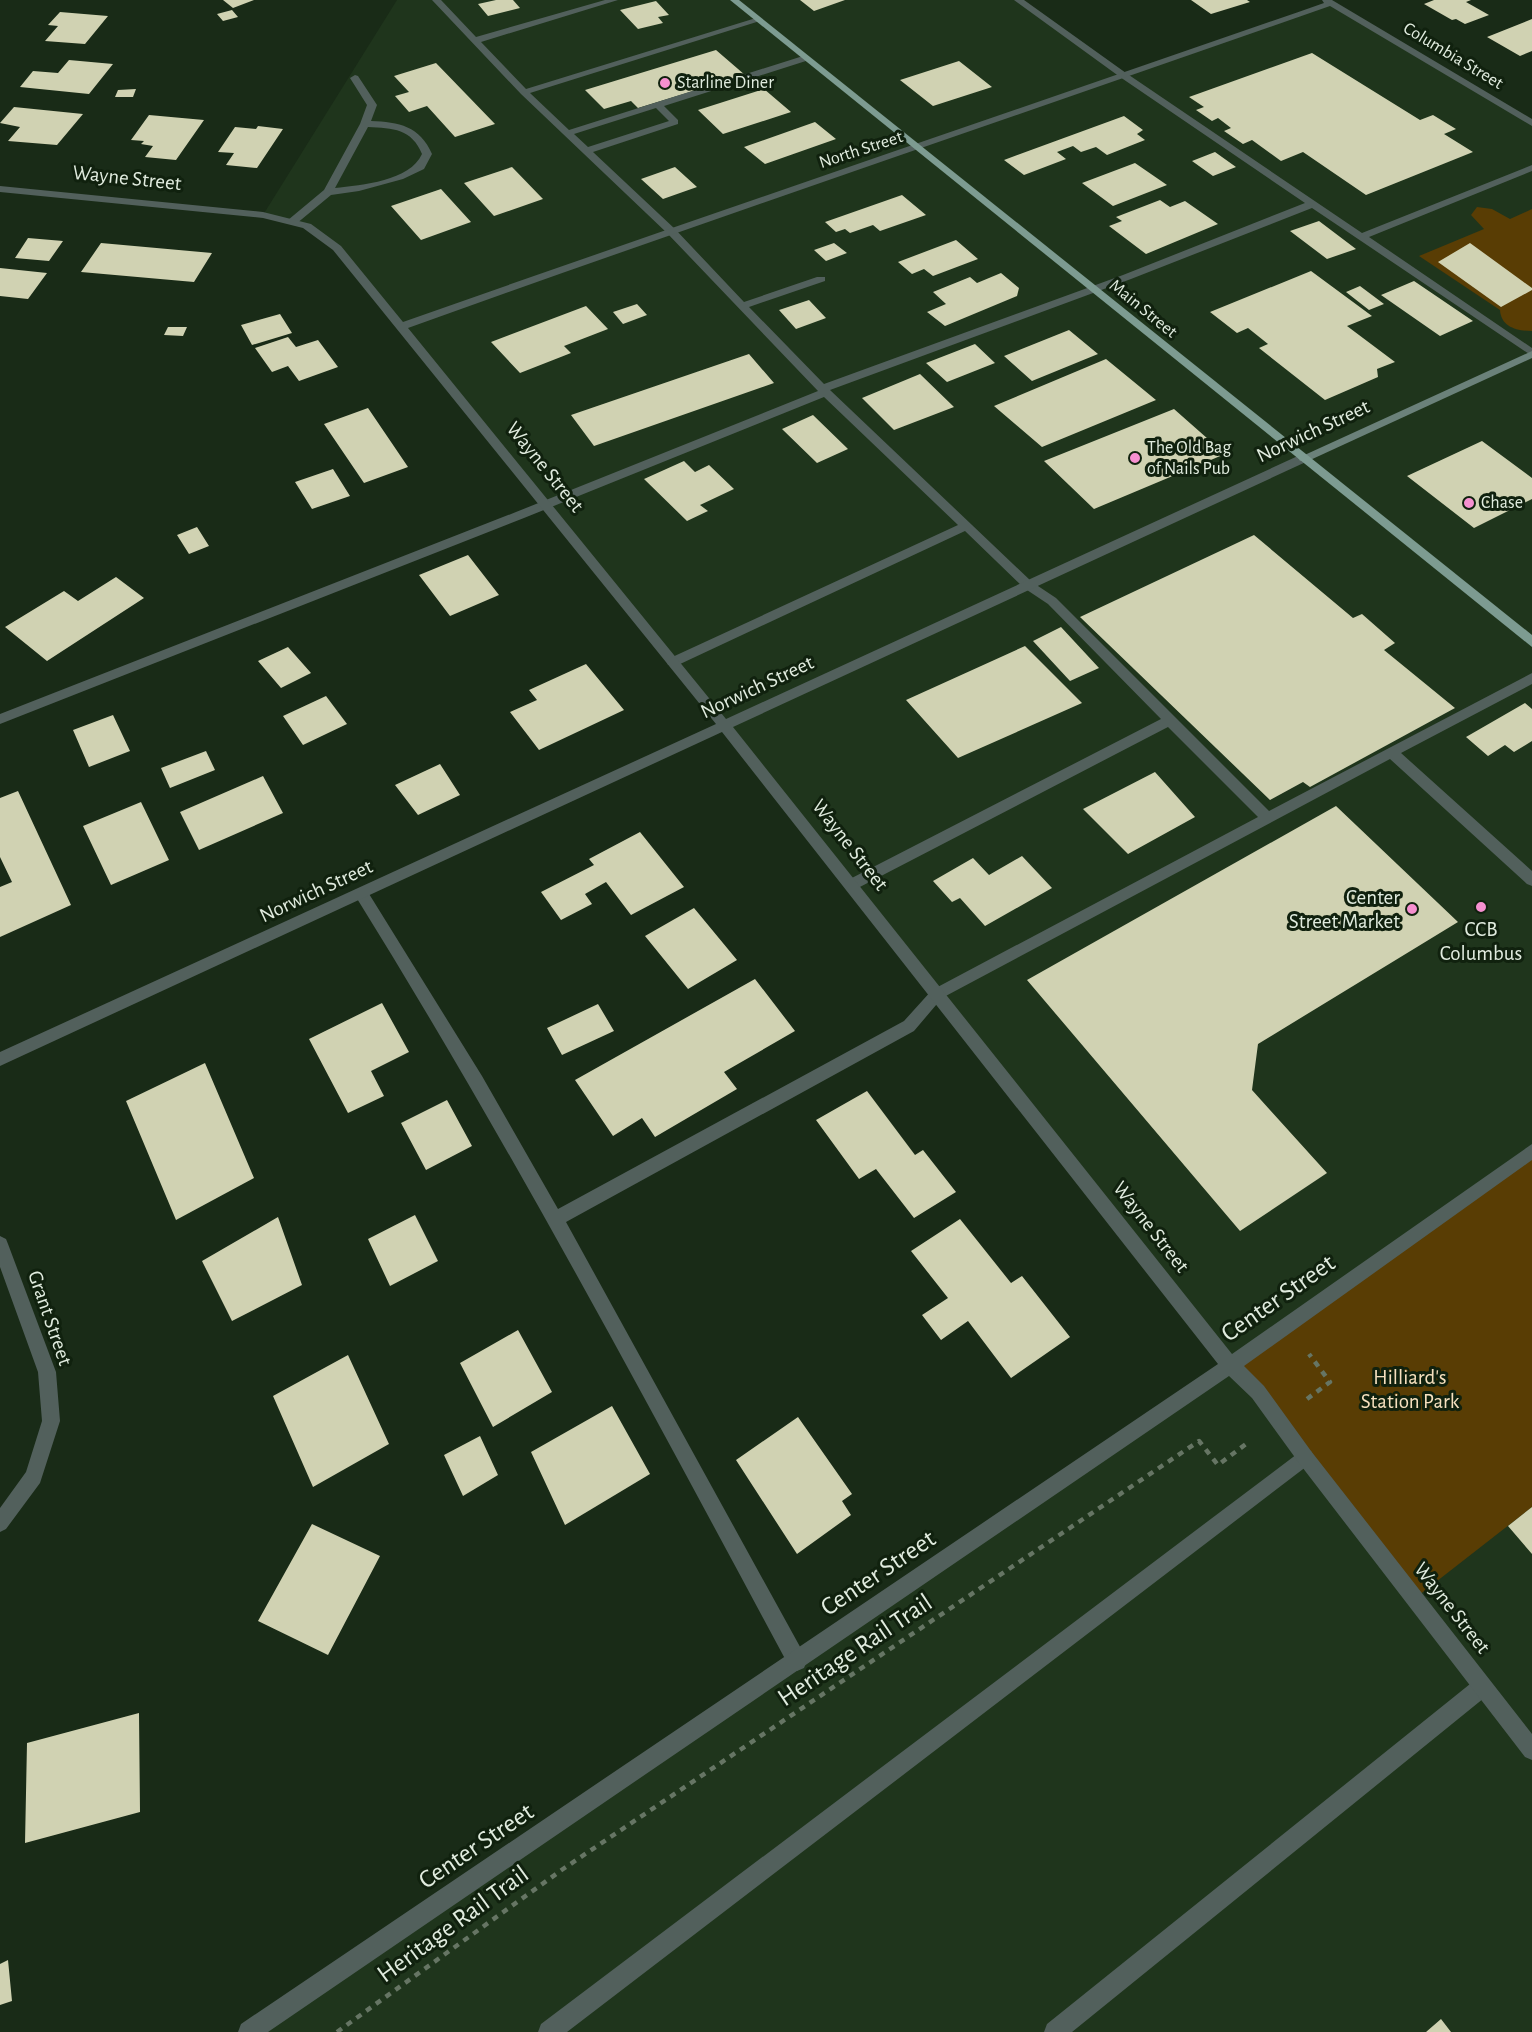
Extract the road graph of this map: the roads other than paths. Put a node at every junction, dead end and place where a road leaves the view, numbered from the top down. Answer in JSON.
{"nodes":[{"id":1,"x":436,"y":0,"type":"edge"},
{"id":2,"x":614,"y":0,"type":"edge"},
{"id":3,"x":734,"y":0,"type":"edge"},
{"id":4,"x":1018,"y":0,"type":"edge"},
{"id":5,"x":1329,"y":1,"type":"edge"},
{"id":6,"x":759,"y":20,"type":"junction"},
{"id":7,"x":473,"y":41,"type":"junction"},
{"id":8,"x":806,"y":58,"type":"junction"},
{"id":9,"x":1123,"y":75,"type":"junction"},
{"id":10,"x":355,"y":78,"type":"dead end"},
{"id":11,"x":524,"y":92,"type":"junction"},
{"id":12,"x":658,"y":105,"type":"junction"},
{"id":13,"x":1532,"y":123,"type":"edge"},
{"id":14,"x":365,"y":124,"type":"junction"},
{"id":15,"x":568,"y":133,"type":"junction"},
{"id":16,"x":917,"y":148,"type":"junction"},
{"id":17,"x":587,"y":151,"type":"junction"},
{"id":18,"x":1532,"y":168,"type":"edge"},
{"id":19,"x":0,"y":189,"type":"edge"},
{"id":20,"x":327,"y":192,"type":"junction"},
{"id":21,"x":1312,"y":204,"type":"junction"},
{"id":22,"x":292,"y":222,"type":"junction"},
{"id":23,"x":671,"y":231,"type":"junction"},
{"id":24,"x":1361,"y":237,"type":"junction"},
{"id":25,"x":820,"y":279,"type":"dead end"},
{"id":26,"x":1093,"y":289,"type":"junction"},
{"id":27,"x":742,"y":306,"type":"junction"},
{"id":28,"x":400,"y":327,"type":"junction"},
{"id":29,"x":1532,"y":354,"type":"edge"},
{"id":30,"x":824,"y":390,"type":"junction"},
{"id":31,"x":1304,"y":458,"type":"junction"},
{"id":32,"x":544,"y":504,"type":"junction"},
{"id":33,"x":966,"y":526,"type":"junction"},
{"id":34,"x":1028,"y":585,"type":"junction"},
{"id":35,"x":1532,"y":642,"type":"edge"},
{"id":36,"x":673,"y":662,"type":"junction"},
{"id":37,"x":1532,"y":678,"type":"edge"},
{"id":38,"x":0,"y":719,"type":"edge"},
{"id":39,"x":1170,"y":720,"type":"junction"},
{"id":40,"x":725,"y":726,"type":"junction"},
{"id":41,"x":1391,"y":752,"type":"junction"},
{"id":42,"x":1268,"y":818,"type":"junction"},
{"id":43,"x":1532,"y":880,"type":"edge"},
{"id":44,"x":851,"y":885,"type":"junction"},
{"id":45,"x":361,"y":893,"type":"junction"},
{"id":46,"x":937,"y":994,"type":"junction"},
{"id":47,"x":0,"y":1059,"type":"edge"},
{"id":48,"x":1532,"y":1151,"type":"edge"},
{"id":49,"x":555,"y":1219,"type":"junction"},
{"id":50,"x":0,"y":1244,"type":"edge"},
{"id":51,"x":1229,"y":1364,"type":"junction"},
{"id":52,"x":1305,"y":1457,"type":"junction"},
{"id":53,"x":0,"y":1522,"type":"edge"},
{"id":54,"x":797,"y":1661,"type":"junction"},
{"id":55,"x":1482,"y":1687,"type":"junction"},
{"id":56,"x":1532,"y":1750,"type":"edge"},
{"id":57,"x":249,"y":2032,"type":"edge"},
{"id":58,"x":549,"y":2032,"type":"edge"},
{"id":59,"x":1055,"y":2032,"type":"edge"}],
"edges":[{"from":1,"to":7,"type":"street"},
{"from":2,"to":7,"type":"street"},
{"from":3,"to":6,"type":"main road","name":"Main Street"},
{"from":4,"to":9,"type":"street"},
{"from":5,"to":9,"type":"street","name":"North Street"},
{"from":5,"to":13,"type":"street","name":"Columbia Street"},
{"from":6,"to":8,"type":"main road","name":"Main Street"},
{"from":6,"to":11,"type":"street"},
{"from":7,"to":11,"type":"street"},
{"from":8,"to":12,"type":"street"},
{"from":8,"to":16,"type":"main road","name":"Main Street"},
{"from":9,"to":16,"type":"street","name":"North Street"},
{"from":9,"to":21,"type":"street"},
{"from":10,"to":14,"type":"street"},
{"from":11,"to":15,"type":"street"},
{"from":12,"to":15,"type":"street"},
{"from":12,"to":17,"type":"street"},
{"from":14,"to":20,"type":"street"},
{"from":14,"to":20,"type":"street"},
{"from":15,"to":17,"type":"street"},
{"from":16,"to":23,"type":"street","name":"North Street"},
{"from":16,"to":26,"type":"main road","name":"Main Street"},
{"from":17,"to":23,"type":"street"},
{"from":18,"to":24,"type":"street"},
{"from":19,"to":22,"type":"street","name":"Wayne Street"},
{"from":20,"to":22,"type":"street"},
{"from":21,"to":24,"type":"street"},
{"from":21,"to":26,"type":"street"},
{"from":22,"to":28,"type":"street","name":"Wayne Street"},
{"from":23,"to":27,"type":"street"},
{"from":23,"to":28,"type":"street","name":"North Street"},
{"from":24,"to":29,"type":"street"},
{"from":25,"to":27,"type":"street"},
{"from":26,"to":30,"type":"street"},
{"from":26,"to":31,"type":"main road","name":"Main Street"},
{"from":27,"to":30,"type":"street"},
{"from":28,"to":32,"type":"street","name":"Wayne Street"},
{"from":29,"to":31,"type":"main road","name":"Norwich Street"},
{"from":30,"to":32,"type":"street"},
{"from":30,"to":33,"type":"street"},
{"from":31,"to":34,"type":"street","name":"Norwich Street"},
{"from":31,"to":35,"type":"main road","name":"Main Street"},
{"from":32,"to":36,"type":"street","name":"Wayne Street"},
{"from":32,"to":38,"type":"street"},
{"from":33,"to":34,"type":"street"},
{"from":33,"to":36,"type":"street"},
{"from":34,"to":39,"type":"street"},
{"from":34,"to":40,"type":"street","name":"Norwich Street"},
{"from":36,"to":40,"type":"street","name":"Wayne Street"},
{"from":37,"to":41,"type":"street"},
{"from":39,"to":42,"type":"street"},
{"from":39,"to":44,"type":"street"},
{"from":40,"to":44,"type":"street","name":"Wayne Street"},
{"from":40,"to":45,"type":"street","name":"Norwich Street"},
{"from":41,"to":42,"type":"street"},
{"from":41,"to":43,"type":"street"},
{"from":42,"to":46,"type":"street"},
{"from":44,"to":46,"type":"street","name":"Wayne Street"},
{"from":45,"to":47,"type":"street","name":"Norwich Street"},
{"from":45,"to":49,"type":"street"},
{"from":46,"to":49,"type":"street"},
{"from":46,"to":51,"type":"street","name":"Wayne Street"},
{"from":48,"to":51,"type":"street","name":"Center Street"},
{"from":49,"to":54,"type":"street"},
{"from":50,"to":53,"type":"street","name":"Grant Street"},
{"from":51,"to":52,"type":"street","name":"Wayne Street"},
{"from":51,"to":54,"type":"street","name":"Center Street"},
{"from":52,"to":55,"type":"street","name":"Wayne Street"},
{"from":52,"to":58,"type":"street"},
{"from":54,"to":57,"type":"street","name":"Center Street"},
{"from":55,"to":56,"type":"street","name":"Wayne Street"},
{"from":55,"to":59,"type":"street"}]}
